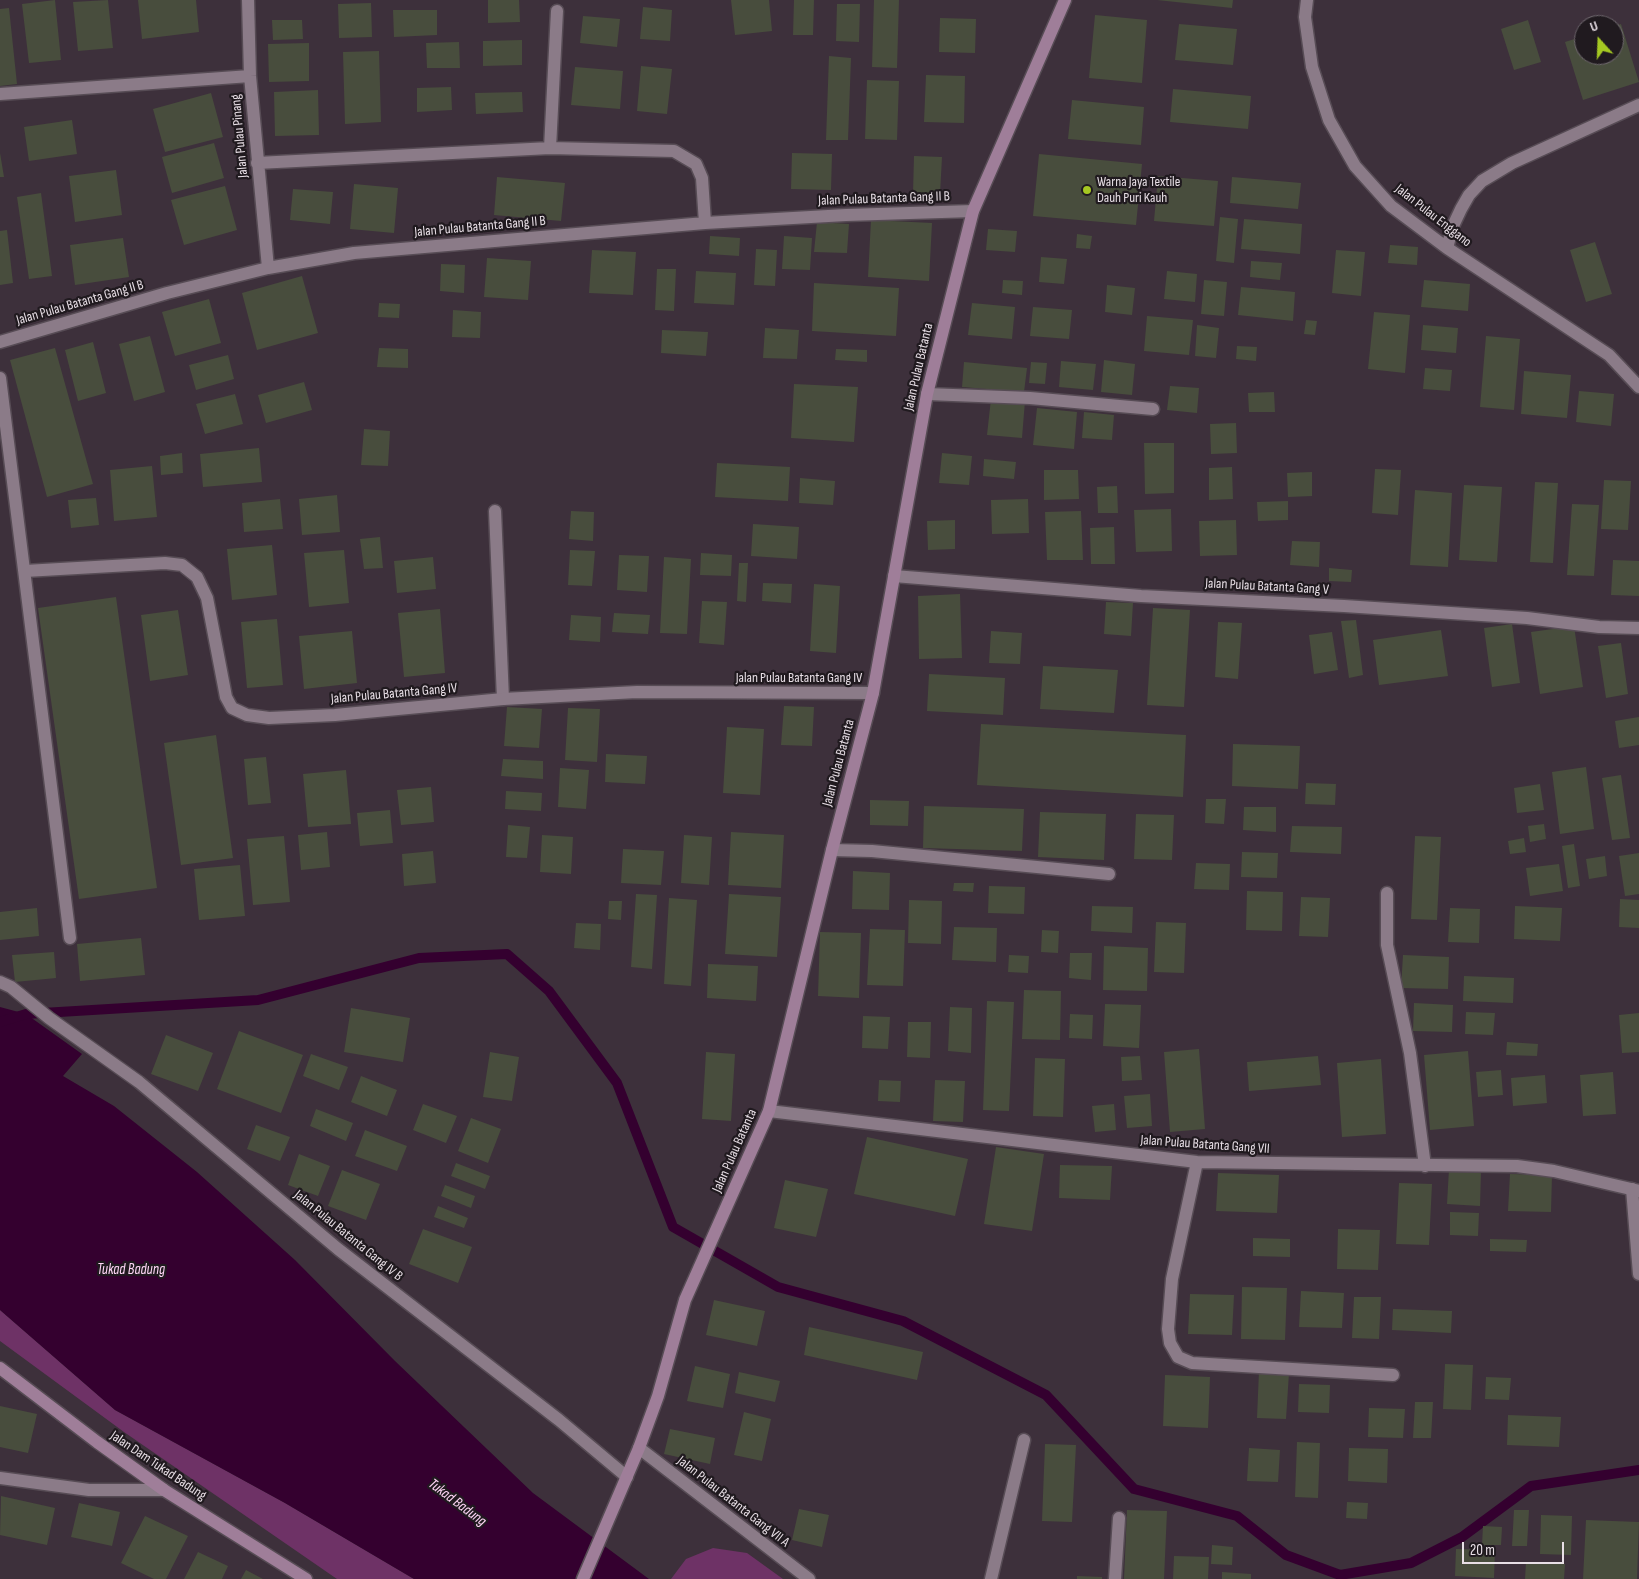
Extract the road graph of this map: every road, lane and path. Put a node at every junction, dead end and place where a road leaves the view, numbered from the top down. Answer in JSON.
{"nodes":[{"id":1,"x":248,"y":0,"type":"edge"},
{"id":2,"x":1066,"y":0,"type":"edge"},
{"id":3,"x":1307,"y":0,"type":"edge"},
{"id":4,"x":557,"y":11,"type":"dead end"},
{"id":5,"x":250,"y":76,"type":"junction"},
{"id":6,"x":0,"y":94,"type":"edge"},
{"id":7,"x":1639,"y":106,"type":"edge"},
{"id":8,"x":550,"y":148,"type":"junction"},
{"id":9,"x":256,"y":164,"type":"junction"},
{"id":10,"x":973,"y":211,"type":"junction"},
{"id":11,"x":706,"y":223,"type":"junction"},
{"id":12,"x":1447,"y":248,"type":"junction"},
{"id":13,"x":268,"y":268,"type":"junction"},
{"id":14,"x":0,"y":342,"type":"edge"},
{"id":15,"x":0,"y":378,"type":"edge"},
{"id":16,"x":1639,"y":387,"type":"edge"},
{"id":17,"x":927,"y":394,"type":"junction"},
{"id":18,"x":1153,"y":408,"type":"dead end"},
{"id":19,"x":495,"y":511,"type":"dead end"},
{"id":20,"x":24,"y":572,"type":"junction"},
{"id":21,"x":894,"y":576,"type":"junction"},
{"id":22,"x":1639,"y":628,"type":"edge"},
{"id":23,"x":873,"y":693,"type":"junction"},
{"id":24,"x":503,"y":699,"type":"junction"},
{"id":25,"x":832,"y":850,"type":"junction"},
{"id":26,"x":1109,"y":874,"type":"dead end"},
{"id":27,"x":1387,"y":893,"type":"dead end"},
{"id":28,"x":70,"y":938,"type":"dead end"},
{"id":29,"x":5,"y":984,"type":"edge"},
{"id":30,"x":769,"y":1111,"type":"junction"},
{"id":31,"x":1197,"y":1162,"type":"junction"},
{"id":32,"x":1425,"y":1166,"type":"junction"},
{"id":33,"x":1636,"y":1190,"type":"edge"},
{"id":34,"x":1639,"y":1274,"type":"edge"},
{"id":35,"x":0,"y":1368,"type":"edge"},
{"id":36,"x":1393,"y":1375,"type":"dead end"},
{"id":37,"x":1024,"y":1440,"type":"dead end"},
{"id":38,"x":639,"y":1448,"type":"junction"},
{"id":39,"x":627,"y":1477,"type":"junction"},
{"id":40,"x":0,"y":1478,"type":"edge"},
{"id":41,"x":164,"y":1490,"type":"junction"},
{"id":42,"x":1119,"y":1518,"type":"dead end"},
{"id":43,"x":306,"y":1579,"type":"edge"},
{"id":44,"x":583,"y":1579,"type":"edge"},
{"id":45,"x":809,"y":1579,"type":"edge"},
{"id":46,"x":991,"y":1579,"type":"edge"},
{"id":47,"x":1115,"y":1579,"type":"edge"}],
"edges":[{"from":1,"to":5,"type":"street","name":"Jalan Pulau Pinang"},
{"from":2,"to":10,"type":"street","name":"Jalan Pulau Batanta"},
{"from":3,"to":12,"type":"street","name":"Jalan Pulau Enggano"},
{"from":4,"to":8,"type":"street"},
{"from":5,"to":6,"type":"street"},
{"from":5,"to":9,"type":"street","name":"Jalan Pulau Pinang"},
{"from":7,"to":12,"type":"street"},
{"from":8,"to":9,"type":"street"},
{"from":8,"to":11,"type":"street"},
{"from":9,"to":13,"type":"street","name":"Jalan Pulau Pinang"},
{"from":10,"to":11,"type":"street","name":"Jalan Pulau Batanta Gang II B"},
{"from":10,"to":17,"type":"street","name":"Jalan Pulau Batanta"},
{"from":11,"to":13,"type":"street","name":"Jalan Pulau Batanta Gang II B"},
{"from":12,"to":16,"type":"street","name":"Jalan Pulau Enggano"},
{"from":13,"to":14,"type":"street","name":"Jalan Pulau Batanta Gang II B"},
{"from":15,"to":20,"type":"street"},
{"from":17,"to":18,"type":"street"},
{"from":17,"to":21,"type":"street","name":"Jalan Pulau Batanta"},
{"from":19,"to":24,"type":"street"},
{"from":20,"to":24,"type":"street","name":"Jalan Pulau Batanta Gang IV"},
{"from":20,"to":28,"type":"street"},
{"from":21,"to":22,"type":"street","name":"Jalan Pulau Batanta Gang V"},
{"from":21,"to":23,"type":"street","name":"Jalan Pulau Batanta"},
{"from":23,"to":24,"type":"street","name":"Jalan Pulau Batanta Gang IV"},
{"from":23,"to":25,"type":"street","name":"Jalan Pulau Batanta"},
{"from":25,"to":26,"type":"street"},
{"from":25,"to":30,"type":"street","name":"Jalan Pulau Batanta"},
{"from":27,"to":32,"type":"street"},
{"from":29,"to":39,"type":"street","name":"Jalan Pulau Batanta Gang IV B"},
{"from":30,"to":31,"type":"street","name":"Jalan Pulau Batanta Gang VII"},
{"from":30,"to":38,"type":"street","name":"Jalan Pulau Batanta"},
{"from":31,"to":32,"type":"street","name":"Jalan Pulau Batanta Gang VII"},
{"from":31,"to":36,"type":"street"},
{"from":32,"to":33,"type":"street","name":"Jalan Pulau Batanta Gang VII"},
{"from":33,"to":34,"type":"street"},
{"from":35,"to":41,"type":"street","name":"Jalan Dam Tukad Badung"},
{"from":37,"to":46,"type":"street"},
{"from":38,"to":39,"type":"street","name":"Jalan Pulau Batanta"},
{"from":38,"to":45,"type":"street","name":"Jalan Pulau Batanta Gang VII A"},
{"from":39,"to":44,"type":"street","name":"Jalan Pulau Batanta"},
{"from":40,"to":41,"type":"street"},
{"from":41,"to":43,"type":"street","name":"Jalan Dam Tukad Badung"},
{"from":42,"to":47,"type":"street"}]}
